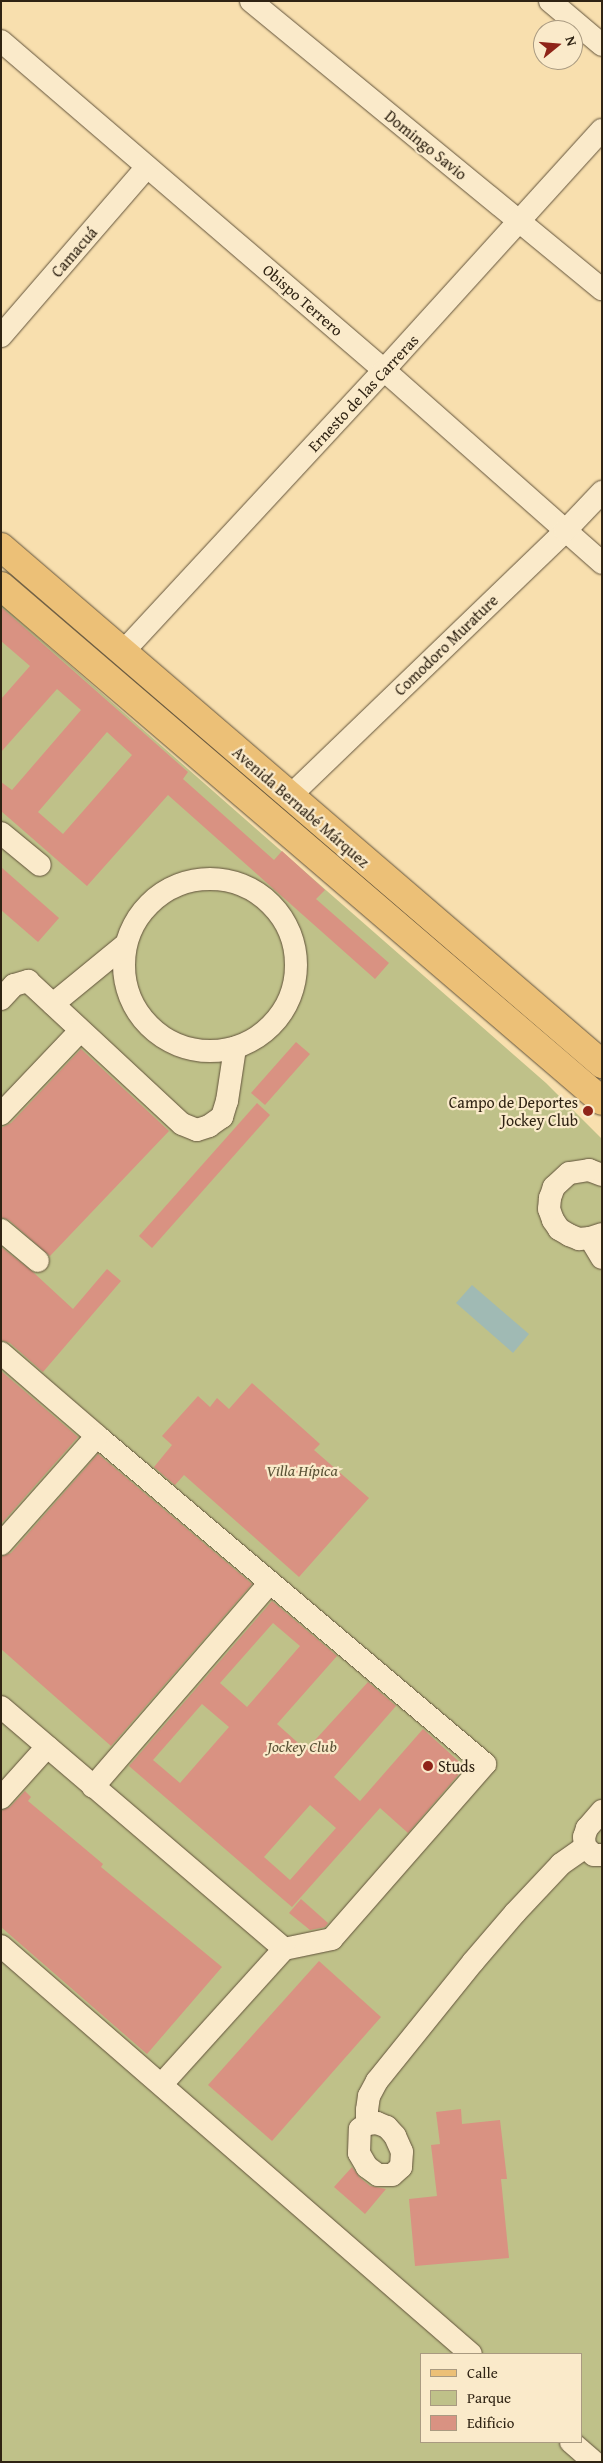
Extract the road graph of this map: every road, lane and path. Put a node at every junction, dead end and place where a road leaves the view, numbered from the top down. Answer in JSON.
{"nodes":[{"id":1,"x":251,"y":1,"type":"edge"},
{"id":2,"x":550,"y":1,"type":"edge"},
{"id":3,"x":1,"y":40,"type":"edge"},
{"id":4,"x":602,"y":45,"type":"edge"},
{"id":5,"x":602,"y":130,"type":"edge"},
{"id":6,"x":147,"y":167,"type":"junction"},
{"id":7,"x":518,"y":221,"type":"junction"},
{"id":8,"x":602,"y":289,"type":"edge"},
{"id":9,"x":1,"y":336,"type":"edge"},
{"id":10,"x":384,"y":370,"type":"junction"},
{"id":11,"x":602,"y":492,"type":"edge"},
{"id":12,"x":565,"y":531,"type":"junction"},
{"id":13,"x":1,"y":548,"type":"edge"},
{"id":14,"x":602,"y":563,"type":"edge"},
{"id":15,"x":1,"y":586,"type":"edge"},
{"id":16,"x":122,"y":653,"type":"junction"},
{"id":17,"x":289,"y":796,"type":"junction"},
{"id":18,"x":1,"y":833,"type":"edge"},
{"id":19,"x":40,"y":865,"type":"dead end"},
{"id":20,"x":125,"y":945,"type":"junction"},
{"id":21,"x":1,"y":999,"type":"edge"},
{"id":22,"x":53,"y":1004,"type":"junction"},
{"id":23,"x":80,"y":1031,"type":"junction"},
{"id":24,"x":235,"y":1048,"type":"junction"},
{"id":25,"x":602,"y":1064,"type":"edge"},
{"id":26,"x":602,"y":1101,"type":"edge"},
{"id":27,"x":1,"y":1114,"type":"edge"},
{"id":28,"x":602,"y":1175,"type":"edge"},
{"id":29,"x":1,"y":1230,"type":"edge"},
{"id":30,"x":596,"y":1236,"type":"edge"},
{"id":31,"x":602,"y":1258,"type":"edge"},
{"id":32,"x":38,"y":1261,"type":"dead end"},
{"id":33,"x":1,"y":1353,"type":"edge"},
{"id":34,"x":97,"y":1436,"type":"junction"},
{"id":35,"x":1,"y":1544,"type":"edge"},
{"id":36,"x":270,"y":1582,"type":"junction"},
{"id":37,"x":1,"y":1707,"type":"edge"},
{"id":38,"x":47,"y":1747,"type":"junction"},
{"id":39,"x":93,"y":1787,"type":"junction"},
{"id":40,"x":1,"y":1798,"type":"edge"},
{"id":41,"x":602,"y":1812,"type":"edge"},
{"id":42,"x":594,"y":1851,"type":"edge"},
{"id":43,"x":1,"y":1946,"type":"edge"},
{"id":44,"x":284,"y":1950,"type":"junction"},
{"id":45,"x":162,"y":2084,"type":"junction"},
{"id":46,"x":368,"y":2124,"type":"dead end"},
{"id":47,"x":470,"y":2353,"type":"edge"},
{"id":48,"x":573,"y":2443,"type":"edge"},
{"id":49,"x":594,"y":2462,"type":"edge"}],
"edges":[{"from":1,"to":7,"type":"street","name":"Domingo Savio"},
{"from":2,"to":4,"type":"street"},
{"from":3,"to":6,"type":"street","name":"Obispo Terrero"},
{"from":5,"to":7,"type":"street","name":"Ernesto de las Carreras"},
{"from":6,"to":9,"type":"street","name":"Camacuá"},
{"from":6,"to":10,"type":"street","name":"Obispo Terrero"},
{"from":7,"to":8,"type":"street","name":"Domingo Savio"},
{"from":7,"to":10,"type":"street","name":"Ernesto de las Carreras"},
{"from":10,"to":12,"type":"street","name":"Obispo Terrero"},
{"from":10,"to":16,"type":"street","name":"Ernesto de las Carreras"},
{"from":11,"to":12,"type":"street","name":"Comodoro Murature"},
{"from":12,"to":14,"type":"street","name":"Obispo Terrero"},
{"from":12,"to":17,"type":"street","name":"Comodoro Murature"},
{"from":13,"to":16,"type":"main road","name":"Avenida Bernabé Márquez"},
{"from":15,"to":26,"type":"main road","name":"Avenida Bernabé Márquez"},
{"from":16,"to":17,"type":"main road","name":"Avenida Bernabé Márquez"},
{"from":17,"to":25,"type":"main road","name":"Avenida Bernabé Márquez"},
{"from":18,"to":19,"type":"street"},
{"from":20,"to":22,"type":"street"},
{"from":20,"to":24,"type":"street"},
{"from":20,"to":24,"type":"street"},
{"from":21,"to":22,"type":"street"},
{"from":22,"to":23,"type":"street"},
{"from":23,"to":24,"type":"street"},
{"from":23,"to":27,"type":"street"},
{"from":28,"to":30,"type":"street"},
{"from":29,"to":32,"type":"street"},
{"from":30,"to":31,"type":"street"},
{"from":33,"to":34,"type":"street"},
{"from":34,"to":35,"type":"street"},
{"from":34,"to":36,"type":"street"},
{"from":36,"to":39,"type":"street"},
{"from":36,"to":44,"type":"street"},
{"from":37,"to":38,"type":"street"},
{"from":38,"to":39,"type":"street"},
{"from":38,"to":40,"type":"street"},
{"from":39,"to":44,"type":"street"},
{"from":41,"to":42,"type":"street"},
{"from":42,"to":46,"type":"street"},
{"from":43,"to":45,"type":"street"},
{"from":44,"to":45,"type":"street"},
{"from":45,"to":47,"type":"street"},
{"from":48,"to":49,"type":"street"}]}
